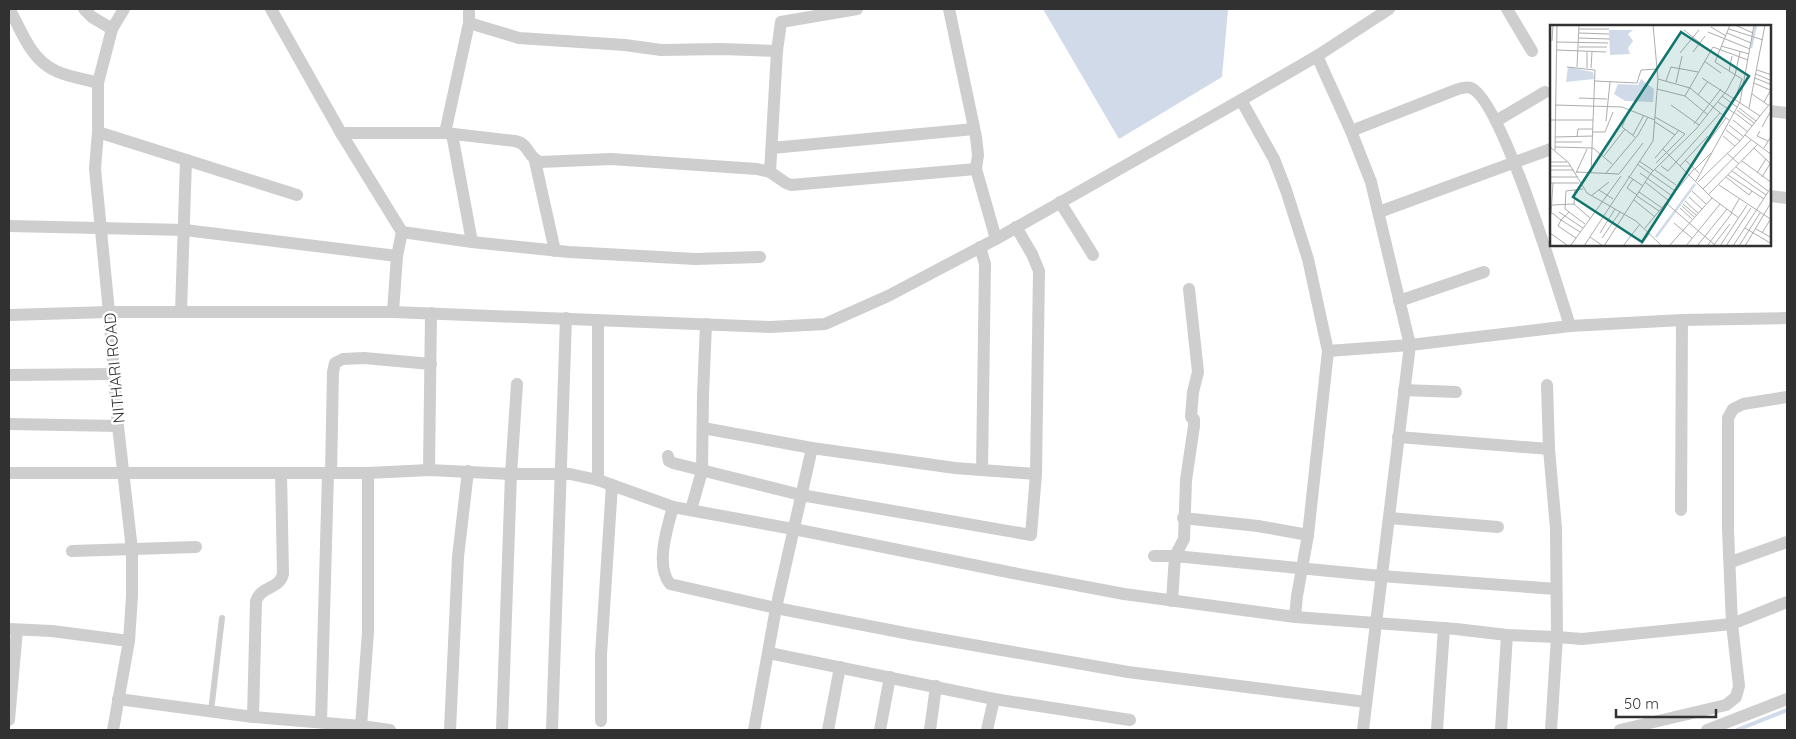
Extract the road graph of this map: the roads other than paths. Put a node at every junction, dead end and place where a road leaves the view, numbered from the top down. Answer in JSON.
{"nodes":[{"id":1,"x":84,"y":9,"type":"edge"},
{"id":2,"x":124,"y":9,"type":"edge"},
{"id":3,"x":272,"y":9,"type":"edge"},
{"id":4,"x":469,"y":9,"type":"edge"},
{"id":5,"x":781,"y":9,"type":"edge"},
{"id":6,"x":857,"y":9,"type":"edge"},
{"id":7,"x":949,"y":9,"type":"edge"},
{"id":8,"x":1389,"y":9,"type":"edge"},
{"id":9,"x":1507,"y":9,"type":"edge"},
{"id":10,"x":10,"y":10,"type":"edge"},
{"id":11,"x":781,"y":22,"type":"junction"},
{"id":12,"x":468,"y":23,"type":"junction"},
{"id":13,"x":112,"y":29,"type":"junction"},
{"id":14,"x":777,"y":51,"type":"junction"},
{"id":15,"x":1532,"y":51,"type":"dead end"},
{"id":16,"x":1316,"y":56,"type":"junction"},
{"id":17,"x":98,"y":83,"type":"junction"},
{"id":18,"x":1545,"y":92,"type":"dead end"},
{"id":19,"x":1241,"y":100,"type":"junction"},
{"id":20,"x":1771,"y":111,"type":"edge"},
{"id":21,"x":1787,"y":113,"type":"edge"},
{"id":22,"x":1496,"y":121,"type":"junction"},
{"id":23,"x":974,"y":129,"type":"junction"},
{"id":24,"x":1351,"y":131,"type":"junction"},
{"id":25,"x":98,"y":132,"type":"junction"},
{"id":26,"x":341,"y":133,"type":"junction"},
{"id":27,"x":448,"y":134,"type":"junction"},
{"id":28,"x":772,"y":148,"type":"junction"},
{"id":29,"x":1550,"y":148,"type":"edge"},
{"id":30,"x":186,"y":160,"type":"junction"},
{"id":31,"x":536,"y":161,"type":"junction"},
{"id":32,"x":1514,"y":161,"type":"junction"},
{"id":33,"x":976,"y":169,"type":"junction"},
{"id":34,"x":770,"y":172,"type":"junction"},
{"id":35,"x":297,"y":194,"type":"dead end"},
{"id":36,"x":1771,"y":196,"type":"edge"},
{"id":37,"x":1787,"y":198,"type":"edge"},
{"id":38,"x":1060,"y":202,"type":"junction"},
{"id":39,"x":1378,"y":212,"type":"junction"},
{"id":40,"x":9,"y":226,"type":"edge"},
{"id":41,"x":1016,"y":227,"type":"junction"},
{"id":42,"x":102,"y":229,"type":"junction"},
{"id":43,"x":185,"y":230,"type":"junction"},
{"id":44,"x":402,"y":232,"type":"junction"},
{"id":45,"x":996,"y":239,"type":"junction"},
{"id":46,"x":472,"y":242,"type":"junction"},
{"id":47,"x":980,"y":247,"type":"junction"},
{"id":48,"x":556,"y":251,"type":"junction"},
{"id":49,"x":1093,"y":255,"type":"dead end"},
{"id":50,"x":397,"y":256,"type":"junction"},
{"id":51,"x":760,"y":257,"type":"dead end"},
{"id":52,"x":1484,"y":272,"type":"dead end"},
{"id":53,"x":1189,"y":289,"type":"dead end"},
{"id":54,"x":1399,"y":301,"type":"junction"},
{"id":55,"x":109,"y":312,"type":"junction"},
{"id":56,"x":181,"y":312,"type":"junction"},
{"id":57,"x":392,"y":312,"type":"junction"},
{"id":58,"x":432,"y":313,"type":"junction"},
{"id":59,"x":9,"y":315,"type":"edge"},
{"id":60,"x":566,"y":318,"type":"junction"},
{"id":61,"x":1787,"y":318,"type":"edge"},
{"id":62,"x":598,"y":320,"type":"junction"},
{"id":63,"x":1682,"y":320,"type":"junction"},
{"id":64,"x":706,"y":324,"type":"junction"},
{"id":65,"x":1570,"y":326,"type":"junction"},
{"id":66,"x":1410,"y":345,"type":"junction"},
{"id":67,"x":1328,"y":351,"type":"junction"},
{"id":68,"x":431,"y":364,"type":"junction"},
{"id":69,"x":114,"y":374,"type":"junction"},
{"id":70,"x":9,"y":375,"type":"edge"},
{"id":71,"x":517,"y":384,"type":"dead end"},
{"id":72,"x":1547,"y":385,"type":"dead end"},
{"id":73,"x":1404,"y":390,"type":"junction"},
{"id":74,"x":1456,"y":392,"type":"dead end"},
{"id":75,"x":1787,"y":397,"type":"edge"},
{"id":76,"x":9,"y":424,"type":"edge"},
{"id":77,"x":118,"y":426,"type":"junction"},
{"id":78,"x":704,"y":428,"type":"junction"},
{"id":79,"x":1398,"y":437,"type":"junction"},
{"id":80,"x":812,"y":448,"type":"junction"},
{"id":81,"x":1549,"y":448,"type":"junction"},
{"id":82,"x":668,"y":456,"type":"dead end"},
{"id":83,"x":429,"y":470,"type":"junction"},
{"id":84,"x":982,"y":470,"type":"junction"},
{"id":85,"x":468,"y":471,"type":"junction"},
{"id":86,"x":702,"y":471,"type":"junction"},
{"id":87,"x":9,"y":473,"type":"edge"},
{"id":88,"x":281,"y":473,"type":"junction"},
{"id":89,"x":330,"y":473,"type":"junction"},
{"id":90,"x":123,"y":474,"type":"junction"},
{"id":91,"x":368,"y":474,"type":"junction"},
{"id":92,"x":511,"y":474,"type":"junction"},
{"id":93,"x":561,"y":474,"type":"junction"},
{"id":94,"x":1036,"y":474,"type":"junction"},
{"id":95,"x":598,"y":480,"type":"junction"},
{"id":96,"x":612,"y":485,"type":"junction"},
{"id":97,"x":801,"y":495,"type":"junction"},
{"id":98,"x":673,"y":507,"type":"junction"},
{"id":99,"x":691,"y":510,"type":"junction"},
{"id":100,"x":1681,"y":510,"type":"dead end"},
{"id":101,"x":1183,"y":518,"type":"junction"},
{"id":102,"x":1389,"y":518,"type":"junction"},
{"id":103,"x":1498,"y":528,"type":"dead end"},
{"id":104,"x":793,"y":529,"type":"junction"},
{"id":105,"x":1308,"y":535,"type":"junction"},
{"id":106,"x":1787,"y":542,"type":"edge"},
{"id":107,"x":196,"y":547,"type":"dead end"},
{"id":108,"x":132,"y":550,"type":"junction"},
{"id":109,"x":72,"y":551,"type":"dead end"},
{"id":110,"x":1154,"y":556,"type":"dead end"},
{"id":111,"x":1175,"y":556,"type":"junction"},
{"id":112,"x":1731,"y":562,"type":"junction"},
{"id":113,"x":1302,"y":569,"type":"junction"},
{"id":114,"x":1381,"y":576,"type":"junction"},
{"id":115,"x":1556,"y":589,"type":"junction"},
{"id":116,"x":1172,"y":601,"type":"junction"},
{"id":117,"x":1787,"y":602,"type":"edge"},
{"id":118,"x":776,"y":608,"type":"junction"},
{"id":119,"x":1295,"y":617,"type":"junction"},
{"id":120,"x":222,"y":618,"type":"dead end"},
{"id":121,"x":1376,"y":624,"type":"junction"},
{"id":122,"x":1732,"y":624,"type":"junction"},
{"id":123,"x":1444,"y":628,"type":"junction"},
{"id":124,"x":13,"y":629,"type":"edge"},
{"id":125,"x":1507,"y":635,"type":"junction"},
{"id":126,"x":1557,"y":637,"type":"junction"},
{"id":127,"x":129,"y":641,"type":"junction"},
{"id":128,"x":769,"y":653,"type":"junction"},
{"id":129,"x":840,"y":667,"type":"junction"},
{"id":130,"x":890,"y":677,"type":"junction"},
{"id":131,"x":936,"y":686,"type":"junction"},
{"id":132,"x":118,"y":699,"type":"junction"},
{"id":133,"x":994,"y":699,"type":"junction"},
{"id":134,"x":1787,"y":699,"type":"edge"},
{"id":135,"x":1366,"y":702,"type":"junction"},
{"id":136,"x":211,"y":711,"type":"junction"},
{"id":137,"x":253,"y":717,"type":"junction"},
{"id":138,"x":9,"y":720,"type":"edge"},
{"id":139,"x":1130,"y":720,"type":"dead end"},
{"id":140,"x":601,"y":721,"type":"dead end"},
{"id":141,"x":321,"y":722,"type":"junction"},
{"id":142,"x":361,"y":726,"type":"junction"},
{"id":143,"x":113,"y":730,"type":"edge"},
{"id":144,"x":390,"y":730,"type":"edge"},
{"id":145,"x":450,"y":730,"type":"edge"},
{"id":146,"x":502,"y":730,"type":"edge"},
{"id":147,"x":552,"y":730,"type":"edge"},
{"id":148,"x":754,"y":730,"type":"edge"},
{"id":149,"x":828,"y":730,"type":"edge"},
{"id":150,"x":880,"y":730,"type":"edge"},
{"id":151,"x":930,"y":730,"type":"edge"},
{"id":152,"x":988,"y":730,"type":"edge"},
{"id":153,"x":1363,"y":730,"type":"edge"},
{"id":154,"x":1438,"y":730,"type":"edge"},
{"id":155,"x":1501,"y":730,"type":"edge"},
{"id":156,"x":1552,"y":730,"type":"edge"},
{"id":157,"x":1620,"y":730,"type":"edge"},
{"id":158,"x":1707,"y":730,"type":"edge"}],
"edges":[{"from":1,"to":13,"type":"street"},
{"from":2,"to":13,"type":"street","name":"NITHARI ROAD"},
{"from":3,"to":26,"type":"street"},
{"from":4,"to":12,"type":"street"},
{"from":5,"to":11,"type":"street"},
{"from":6,"to":11,"type":"street"},
{"from":7,"to":23,"type":"street"},
{"from":8,"to":16,"type":"street"},
{"from":9,"to":15,"type":"street"},
{"from":10,"to":17,"type":"street"},
{"from":11,"to":14,"type":"street"},
{"from":12,"to":14,"type":"street"},
{"from":12,"to":27,"type":"street"},
{"from":13,"to":17,"type":"street","name":"NITHARI ROAD"},
{"from":14,"to":28,"type":"street"},
{"from":16,"to":19,"type":"street"},
{"from":16,"to":24,"type":"street"},
{"from":17,"to":25,"type":"street","name":"NITHARI ROAD"},
{"from":18,"to":22,"type":"street"},
{"from":19,"to":38,"type":"street"},
{"from":19,"to":67,"type":"street"},
{"from":20,"to":21,"type":"street"},
{"from":22,"to":24,"type":"street"},
{"from":22,"to":32,"type":"street"},
{"from":23,"to":28,"type":"street"},
{"from":23,"to":33,"type":"street"},
{"from":24,"to":39,"type":"street"},
{"from":25,"to":30,"type":"street"},
{"from":25,"to":42,"type":"street","name":"NITHARI ROAD"},
{"from":26,"to":27,"type":"street"},
{"from":26,"to":44,"type":"street"},
{"from":27,"to":31,"type":"street"},
{"from":27,"to":46,"type":"street"},
{"from":28,"to":34,"type":"street"},
{"from":29,"to":32,"type":"street"},
{"from":30,"to":35,"type":"street"},
{"from":30,"to":43,"type":"street"},
{"from":31,"to":34,"type":"street"},
{"from":31,"to":48,"type":"street"},
{"from":32,"to":39,"type":"street"},
{"from":32,"to":65,"type":"street"},
{"from":33,"to":34,"type":"street"},
{"from":33,"to":45,"type":"street"},
{"from":36,"to":37,"type":"street"},
{"from":38,"to":41,"type":"street"},
{"from":38,"to":49,"type":"street"},
{"from":39,"to":54,"type":"street"},
{"from":40,"to":42,"type":"street"},
{"from":41,"to":45,"type":"street"},
{"from":41,"to":94,"type":"street"},
{"from":42,"to":43,"type":"street"},
{"from":42,"to":55,"type":"street","name":"NITHARI ROAD"},
{"from":43,"to":50,"type":"street"},
{"from":43,"to":56,"type":"street"},
{"from":44,"to":46,"type":"street"},
{"from":44,"to":50,"type":"street"},
{"from":45,"to":47,"type":"street"},
{"from":46,"to":48,"type":"street"},
{"from":47,"to":64,"type":"street"},
{"from":47,"to":84,"type":"street"},
{"from":48,"to":51,"type":"street"},
{"from":50,"to":57,"type":"street"},
{"from":52,"to":54,"type":"street"},
{"from":53,"to":101,"type":"street"},
{"from":54,"to":66,"type":"street"},
{"from":55,"to":56,"type":"street"},
{"from":55,"to":59,"type":"street"},
{"from":55,"to":69,"type":"street","name":"NITHARI ROAD"},
{"from":56,"to":57,"type":"street"},
{"from":57,"to":58,"type":"street"},
{"from":58,"to":60,"type":"street"},
{"from":58,"to":68,"type":"street"},
{"from":60,"to":62,"type":"street"},
{"from":60,"to":93,"type":"street"},
{"from":61,"to":63,"type":"street"},
{"from":62,"to":64,"type":"street"},
{"from":62,"to":95,"type":"street"},
{"from":63,"to":65,"type":"street"},
{"from":63,"to":100,"type":"street"},
{"from":64,"to":78,"type":"street"},
{"from":65,"to":66,"type":"street"},
{"from":66,"to":67,"type":"street"},
{"from":66,"to":73,"type":"street"},
{"from":67,"to":105,"type":"street"},
{"from":68,"to":83,"type":"street"},
{"from":68,"to":89,"type":"street"},
{"from":69,"to":70,"type":"street"},
{"from":69,"to":77,"type":"street","name":"NITHARI ROAD"},
{"from":71,"to":92,"type":"street"},
{"from":72,"to":81,"type":"street"},
{"from":73,"to":74,"type":"street"},
{"from":73,"to":79,"type":"street"},
{"from":75,"to":112,"type":"street"},
{"from":76,"to":77,"type":"street"},
{"from":77,"to":90,"type":"street","name":"NITHARI ROAD"},
{"from":78,"to":80,"type":"street"},
{"from":78,"to":86,"type":"street"},
{"from":79,"to":81,"type":"street"},
{"from":79,"to":102,"type":"street"},
{"from":80,"to":84,"type":"street"},
{"from":80,"to":97,"type":"street"},
{"from":81,"to":115,"type":"street"},
{"from":82,"to":86,"type":"street"},
{"from":83,"to":85,"type":"street"},
{"from":83,"to":91,"type":"street"},
{"from":84,"to":94,"type":"street"},
{"from":85,"to":92,"type":"street"},
{"from":85,"to":145,"type":"street"},
{"from":86,"to":97,"type":"street"},
{"from":86,"to":99,"type":"street"},
{"from":87,"to":90,"type":"street"},
{"from":88,"to":89,"type":"street"},
{"from":88,"to":90,"type":"street"},
{"from":88,"to":137,"type":"street"},
{"from":89,"to":91,"type":"street"},
{"from":89,"to":141,"type":"street"},
{"from":90,"to":108,"type":"street","name":"NITHARI ROAD"},
{"from":91,"to":142,"type":"street"},
{"from":92,"to":93,"type":"street"},
{"from":92,"to":146,"type":"street"},
{"from":93,"to":95,"type":"street"},
{"from":93,"to":147,"type":"street"},
{"from":94,"to":97,"type":"street"},
{"from":95,"to":96,"type":"street"},
{"from":96,"to":98,"type":"street"},
{"from":96,"to":140,"type":"street"},
{"from":97,"to":104,"type":"street"},
{"from":98,"to":99,"type":"street"},
{"from":98,"to":118,"type":"street"},
{"from":99,"to":104,"type":"street"},
{"from":101,"to":105,"type":"street"},
{"from":101,"to":111,"type":"street"},
{"from":102,"to":103,"type":"street"},
{"from":102,"to":114,"type":"street"},
{"from":104,"to":116,"type":"street"},
{"from":104,"to":118,"type":"street"},
{"from":105,"to":113,"type":"street"},
{"from":106,"to":112,"type":"street"},
{"from":107,"to":108,"type":"street"},
{"from":108,"to":109,"type":"street"},
{"from":108,"to":127,"type":"street","name":"NITHARI ROAD"},
{"from":110,"to":111,"type":"street"},
{"from":111,"to":113,"type":"street"},
{"from":111,"to":116,"type":"street"},
{"from":112,"to":122,"type":"street"},
{"from":113,"to":114,"type":"street"},
{"from":113,"to":119,"type":"street"},
{"from":114,"to":115,"type":"street"},
{"from":114,"to":121,"type":"street"},
{"from":115,"to":126,"type":"street"},
{"from":116,"to":119,"type":"street"},
{"from":117,"to":122,"type":"street"},
{"from":118,"to":128,"type":"street"},
{"from":118,"to":135,"type":"street"},
{"from":119,"to":121,"type":"street"},
{"from":120,"to":136,"type":"lane"},
{"from":121,"to":123,"type":"street"},
{"from":121,"to":135,"type":"street"},
{"from":122,"to":126,"type":"street"},
{"from":122,"to":157,"type":"street"},
{"from":123,"to":125,"type":"street"},
{"from":123,"to":154,"type":"street"},
{"from":124,"to":127,"type":"street"},
{"from":124,"to":138,"type":"street"},
{"from":125,"to":126,"type":"street"},
{"from":125,"to":155,"type":"street"},
{"from":126,"to":156,"type":"street"},
{"from":127,"to":132,"type":"street","name":"NITHARI ROAD"},
{"from":128,"to":129,"type":"street"},
{"from":128,"to":148,"type":"street"},
{"from":129,"to":130,"type":"street"},
{"from":129,"to":149,"type":"street"},
{"from":130,"to":131,"type":"street"},
{"from":130,"to":150,"type":"street"},
{"from":131,"to":133,"type":"street"},
{"from":131,"to":151,"type":"street"},
{"from":132,"to":136,"type":"street"},
{"from":132,"to":143,"type":"street","name":"NITHARI ROAD"},
{"from":133,"to":139,"type":"street"},
{"from":133,"to":152,"type":"street"},
{"from":134,"to":158,"type":"street"},
{"from":135,"to":153,"type":"street"},
{"from":136,"to":137,"type":"street"},
{"from":137,"to":141,"type":"street"},
{"from":141,"to":142,"type":"street"},
{"from":142,"to":144,"type":"street"}]}
